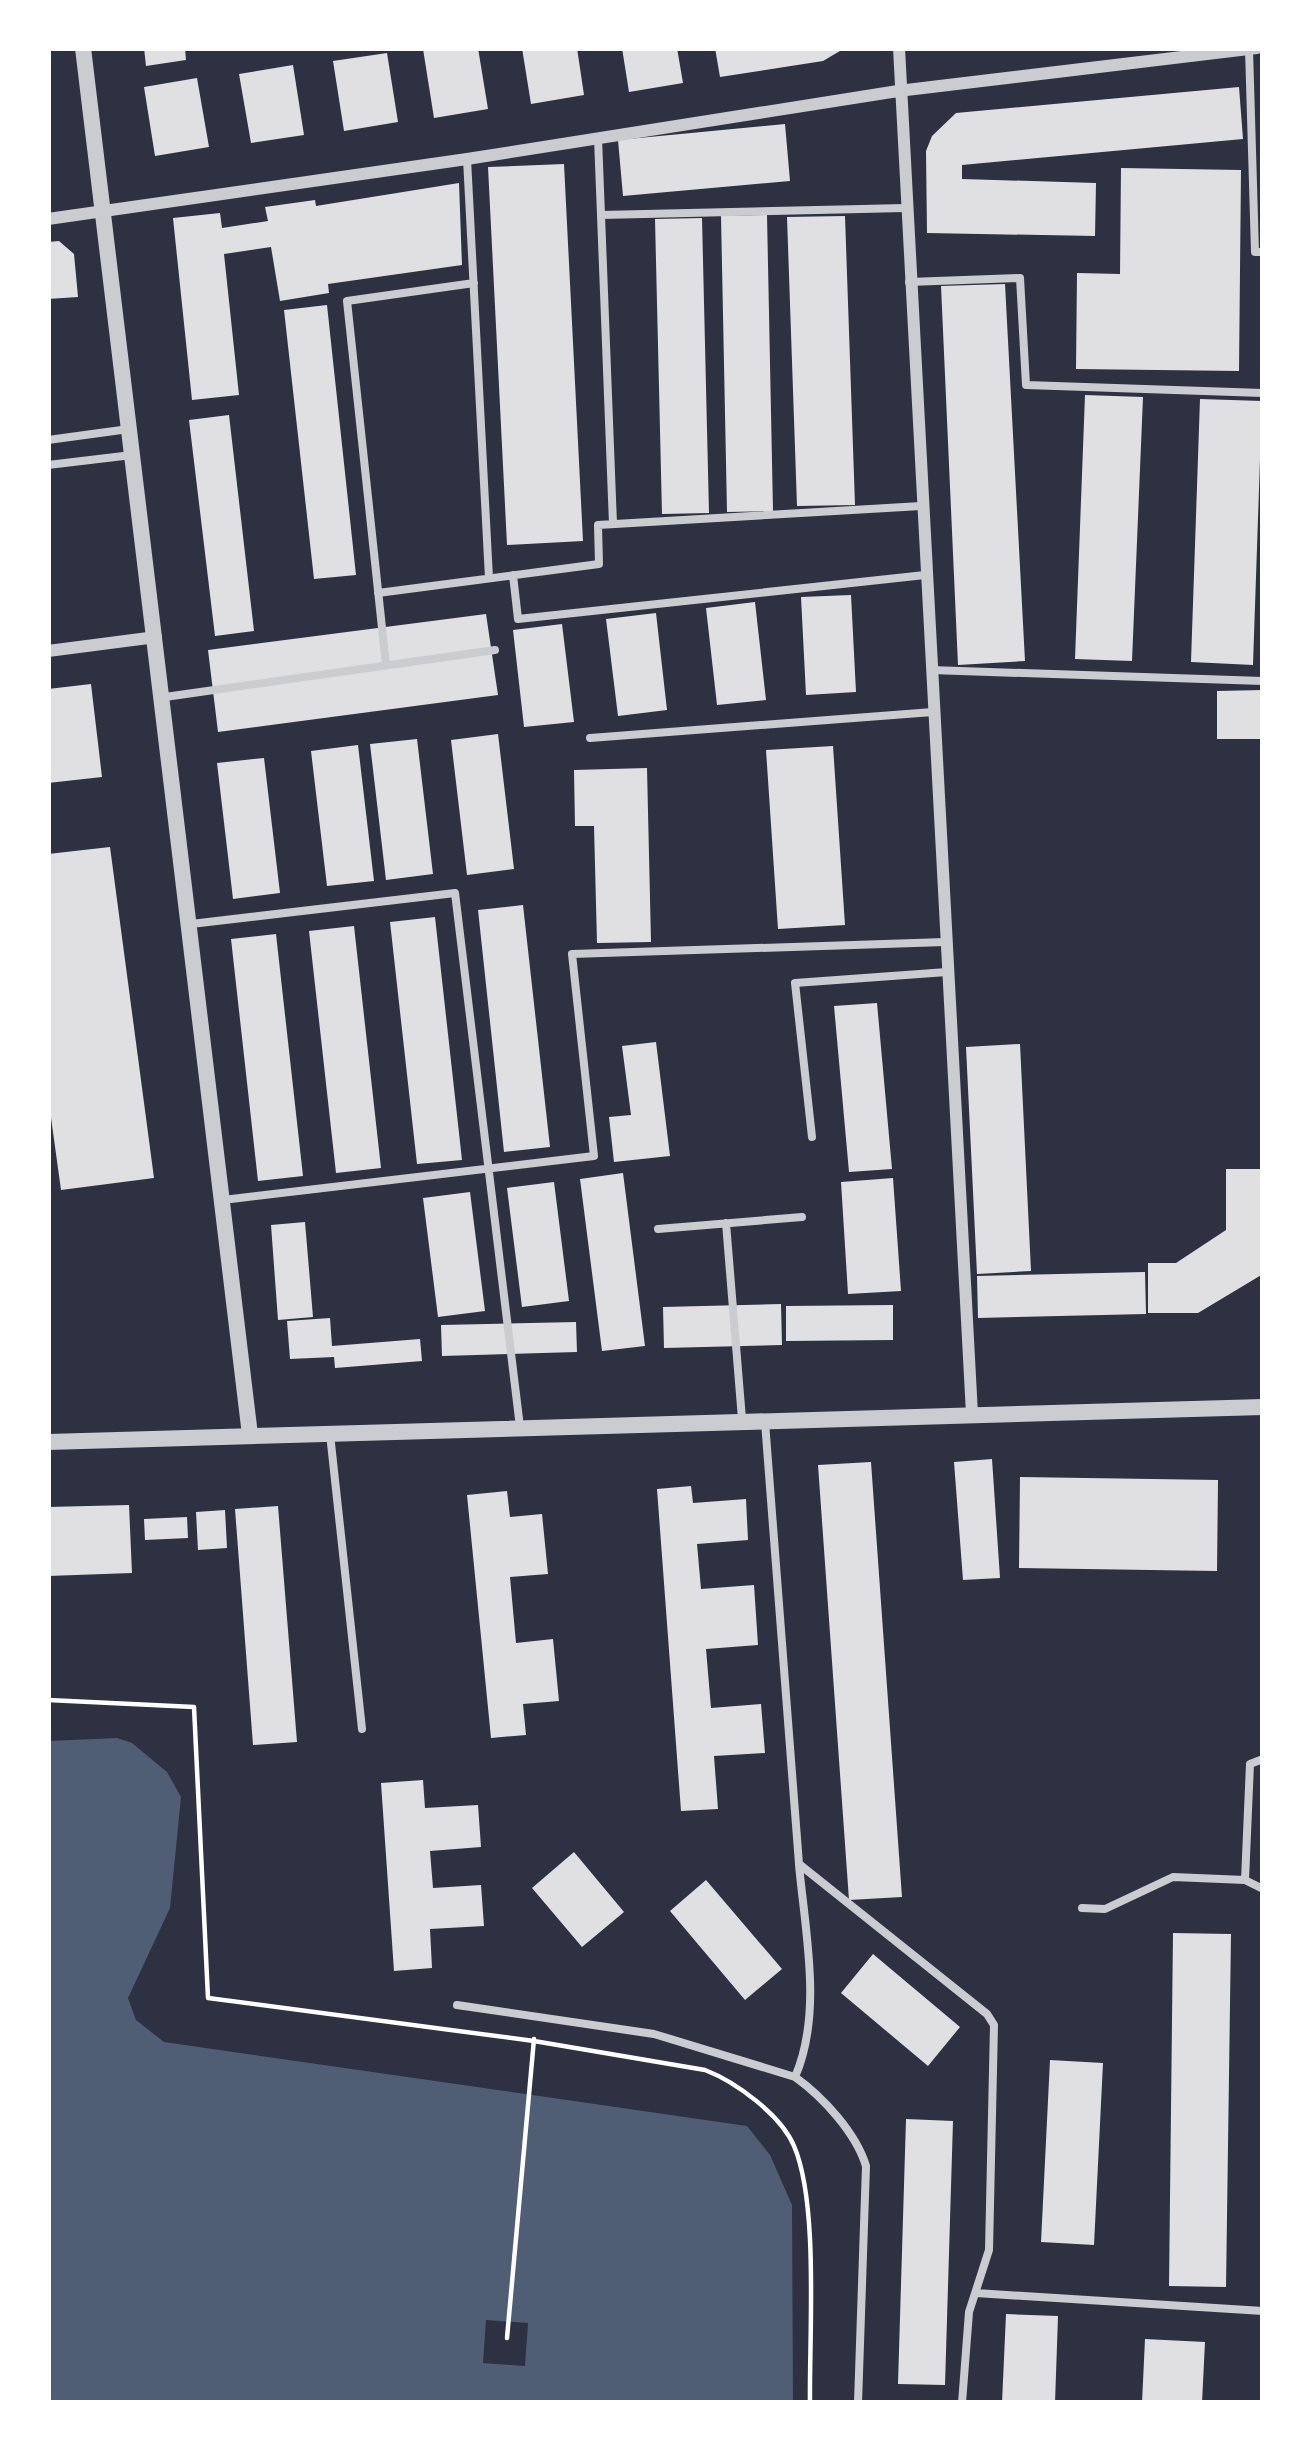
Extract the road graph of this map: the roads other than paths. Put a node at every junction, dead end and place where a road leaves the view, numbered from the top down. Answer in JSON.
{"nodes":[{"id":1,"x":83,"y":48,"type":"edge"},
{"id":2,"x":899,"y":48,"type":"edge"},
{"id":3,"x":1253,"y":48,"type":"edge"},
{"id":4,"x":898,"y":91,"type":"junction"},
{"id":5,"x":598,"y":138,"type":"junction"},
{"id":6,"x":467,"y":159,"type":"junction"},
{"id":7,"x":905,"y":208,"type":"junction"},
{"id":8,"x":103,"y":212,"type":"junction"},
{"id":9,"x":601,"y":215,"type":"junction"},
{"id":10,"x":48,"y":219,"type":"edge"},
{"id":11,"x":1263,"y":252,"type":"edge"},
{"id":12,"x":909,"y":282,"type":"junction"},
{"id":13,"x":473,"y":283,"type":"junction"},
{"id":14,"x":1263,"y":393,"type":"edge"},
{"id":15,"x":130,"y":429,"type":"junction"},
{"id":16,"x":48,"y":440,"type":"edge"},
{"id":17,"x":133,"y":454,"type":"junction"},
{"id":18,"x":48,"y":465,"type":"edge"},
{"id":19,"x":921,"y":506,"type":"junction"},
{"id":20,"x":613,"y":524,"type":"junction"},
{"id":21,"x":513,"y":575,"type":"junction"},
{"id":22,"x":925,"y":575,"type":"junction"},
{"id":23,"x":489,"y":578,"type":"junction"},
{"id":24,"x":378,"y":593,"type":"junction"},
{"id":25,"x":156,"y":637,"type":"junction"},
{"id":26,"x":495,"y":650,"type":"dead end"},
{"id":27,"x":48,"y":651,"type":"edge"},
{"id":28,"x":386,"y":665,"type":"junction"},
{"id":29,"x":930,"y":670,"type":"junction"},
{"id":30,"x":1263,"y":681,"type":"edge"},
{"id":31,"x":163,"y":697,"type":"junction"},
{"id":32,"x":933,"y":712,"type":"junction"},
{"id":33,"x":590,"y":738,"type":"dead end"},
{"id":34,"x":190,"y":924,"type":"junction"},
{"id":35,"x":945,"y":942,"type":"junction"},
{"id":36,"x":947,"y":973,"type":"junction"},
{"id":37,"x":812,"y":1137,"type":"dead end"},
{"id":38,"x":488,"y":1169,"type":"junction"},
{"id":39,"x":223,"y":1200,"type":"junction"},
{"id":40,"x":802,"y":1217,"type":"dead end"},
{"id":41,"x":726,"y":1223,"type":"junction"},
{"id":42,"x":658,"y":1229,"type":"dead end"},
{"id":43,"x":1263,"y":1407,"type":"edge"},
{"id":44,"x":972,"y":1414,"type":"junction"},
{"id":45,"x":742,"y":1420,"type":"junction"},
{"id":46,"x":765,"y":1420,"type":"junction"},
{"id":47,"x":520,"y":1427,"type":"junction"},
{"id":48,"x":329,"y":1433,"type":"junction"},
{"id":49,"x":250,"y":1435,"type":"junction"},
{"id":50,"x":48,"y":1442,"type":"edge"},
{"id":51,"x":362,"y":1730,"type":"dead end"},
{"id":52,"x":1263,"y":1759,"type":"edge"},
{"id":53,"x":799,"y":1864,"type":"junction"},
{"id":54,"x":1245,"y":1880,"type":"junction"},
{"id":55,"x":1263,"y":1888,"type":"edge"},
{"id":56,"x":1082,"y":1908,"type":"dead end"},
{"id":57,"x":457,"y":2006,"type":"dead end"},
{"id":58,"x":795,"y":2077,"type":"junction"},
{"id":59,"x":976,"y":2293,"type":"junction"},
{"id":60,"x":1263,"y":2311,"type":"edge"},
{"id":61,"x":858,"y":2403,"type":"edge"},
{"id":62,"x":962,"y":2403,"type":"edge"}],
"edges":[{"from":1,"to":8,"type":"street"},
{"from":2,"to":4,"type":"street"},
{"from":3,"to":4,"type":"street"},
{"from":3,"to":11,"type":"lane"},
{"from":4,"to":5,"type":"street"},
{"from":4,"to":7,"type":"street"},
{"from":5,"to":6,"type":"street"},
{"from":5,"to":9,"type":"lane"},
{"from":6,"to":8,"type":"street"},
{"from":6,"to":13,"type":"lane"},
{"from":7,"to":9,"type":"lane"},
{"from":7,"to":12,"type":"street"},
{"from":8,"to":10,"type":"street"},
{"from":8,"to":15,"type":"street"},
{"from":9,"to":20,"type":"lane"},
{"from":12,"to":14,"type":"lane"},
{"from":12,"to":19,"type":"street"},
{"from":13,"to":23,"type":"lane"},
{"from":13,"to":24,"type":"lane"},
{"from":15,"to":16,"type":"lane"},
{"from":15,"to":17,"type":"street"},
{"from":17,"to":18,"type":"lane"},
{"from":17,"to":25,"type":"street"},
{"from":19,"to":20,"type":"lane"},
{"from":19,"to":22,"type":"street"},
{"from":20,"to":21,"type":"lane"},
{"from":21,"to":22,"type":"lane"},
{"from":21,"to":23,"type":"lane"},
{"from":22,"to":29,"type":"street"},
{"from":23,"to":24,"type":"lane"},
{"from":24,"to":28,"type":"lane"},
{"from":25,"to":27,"type":"street"},
{"from":25,"to":31,"type":"street"},
{"from":26,"to":28,"type":"lane"},
{"from":28,"to":31,"type":"lane"},
{"from":29,"to":30,"type":"lane"},
{"from":29,"to":32,"type":"street"},
{"from":31,"to":34,"type":"street"},
{"from":32,"to":33,"type":"lane"},
{"from":32,"to":35,"type":"street"},
{"from":34,"to":38,"type":"lane"},
{"from":34,"to":39,"type":"street"},
{"from":35,"to":36,"type":"street"},
{"from":35,"to":38,"type":"lane"},
{"from":36,"to":37,"type":"lane"},
{"from":36,"to":44,"type":"street"},
{"from":38,"to":39,"type":"lane"},
{"from":38,"to":47,"type":"lane"},
{"from":39,"to":49,"type":"street"},
{"from":40,"to":41,"type":"lane"},
{"from":41,"to":42,"type":"lane"},
{"from":41,"to":45,"type":"lane"},
{"from":43,"to":44,"type":"street"},
{"from":44,"to":46,"type":"street"},
{"from":45,"to":46,"type":"street"},
{"from":45,"to":47,"type":"street"},
{"from":46,"to":53,"type":"lane"},
{"from":47,"to":48,"type":"street"},
{"from":48,"to":49,"type":"street"},
{"from":48,"to":51,"type":"lane"},
{"from":49,"to":50,"type":"street"},
{"from":52,"to":54,"type":"lane"},
{"from":53,"to":58,"type":"lane"},
{"from":53,"to":59,"type":"lane"},
{"from":54,"to":55,"type":"lane"},
{"from":54,"to":56,"type":"lane"},
{"from":57,"to":58,"type":"lane"},
{"from":58,"to":61,"type":"lane"},
{"from":59,"to":60,"type":"lane"},
{"from":59,"to":62,"type":"lane"}]}
